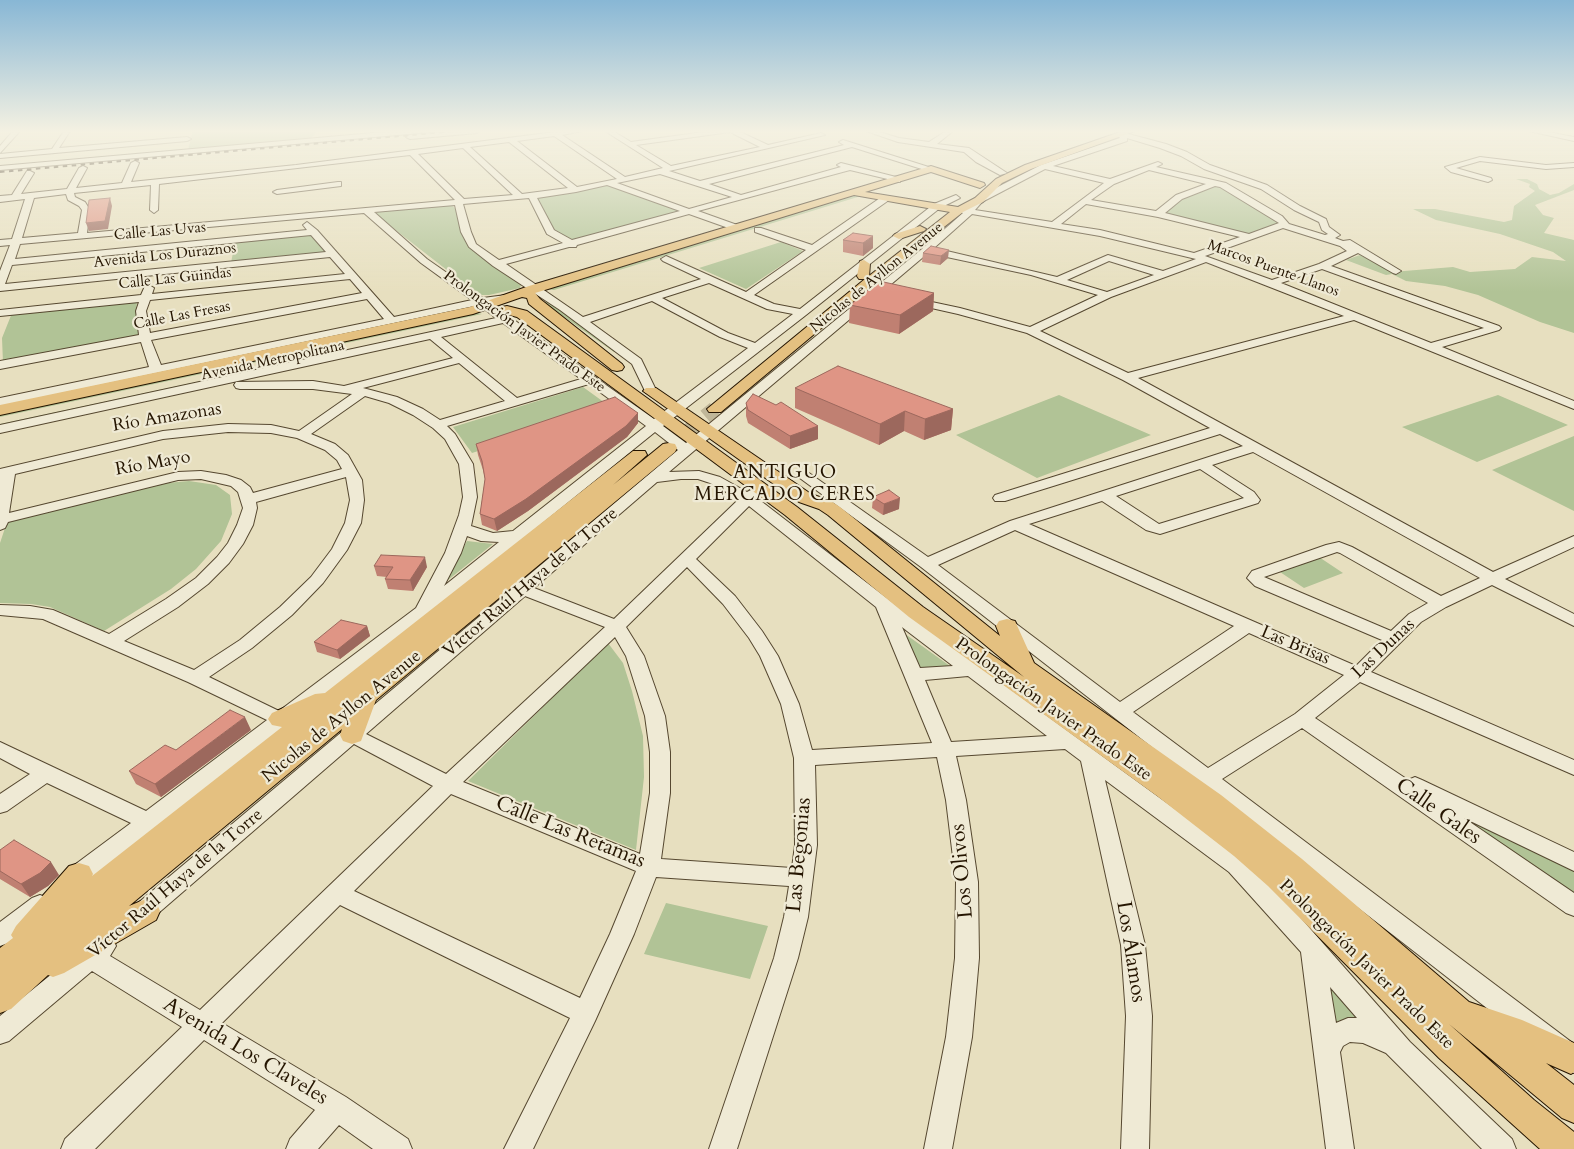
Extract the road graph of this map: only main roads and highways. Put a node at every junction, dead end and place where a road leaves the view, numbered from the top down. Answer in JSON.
{"nodes":[{"id":1,"x":882,"y":185,"type":"edge"},
{"id":2,"x":907,"y":185,"type":"edge"},
{"id":3,"x":979,"y":185,"type":"edge"},
{"id":4,"x":995,"y":185,"type":"edge"},
{"id":5,"x":854,"y":193,"type":"junction"},
{"id":6,"x":870,"y":196,"type":"junction"},
{"id":7,"x":942,"y":207,"type":"junction"},
{"id":8,"x":964,"y":211,"type":"junction"},
{"id":9,"x":920,"y":229,"type":"junction"},
{"id":10,"x":899,"y":236,"type":"road end"},
{"id":11,"x":901,"y":270,"type":"road end"},
{"id":12,"x":868,"y":272,"type":"junction"},
{"id":13,"x":530,"y":295,"type":"junction"},
{"id":14,"x":496,"y":310,"type":"junction"},
{"id":15,"x":543,"y":346,"type":"road end"},
{"id":16,"x":575,"y":353,"type":"junction"},
{"id":17,"x":616,"y":382,"type":"junction"},
{"id":18,"x":619,"y":400,"type":"edge"},
{"id":19,"x":710,"y":406,"type":"tunnel mouth"},
{"id":20,"x":0,"y":410,"type":"edge"},
{"id":21,"x":0,"y":420,"type":"edge"},
{"id":22,"x":677,"y":433,"type":"junction"},
{"id":23,"x":804,"y":476,"type":"road end"},
{"id":24,"x":803,"y":503,"type":"junction"},
{"id":25,"x":893,"y":560,"type":"junction"},
{"id":26,"x":855,"y":562,"type":"junction"},
{"id":27,"x":1007,"y":626,"type":"road end"},
{"id":28,"x":1025,"y":667,"type":"junction"},
{"id":29,"x":357,"y":694,"type":"junction"},
{"id":30,"x":280,"y":719,"type":"road end"},
{"id":31,"x":352,"y":735,"type":"road end"},
{"id":32,"x":80,"y":874,"type":"road end"},
{"id":33,"x":146,"y":910,"type":"road end"},
{"id":34,"x":4,"y":979,"type":"edge"},
{"id":35,"x":1455,"y":1010,"type":"junction"},
{"id":36,"x":1572,"y":1059,"type":"edge"},
{"id":37,"x":1574,"y":1106,"type":"edge"},
{"id":38,"x":1567,"y":1149,"type":"edge"}],
"edges":[{"from":1,"to":5,"type":"main road"},
{"from":2,"to":6,"type":"main road"},
{"from":3,"to":7,"type":"main road","name":"Nicolas de Ayllon Avenue"},
{"from":4,"to":8,"type":"main road","name":"Nicolas de Ayllon Avenue"},
{"from":5,"to":6,"type":"main road","name":"Marcos Puente Llanos"},
{"from":5,"to":13,"type":"main road"},
{"from":6,"to":7,"type":"main road","name":"Marcos Puente Llanos"},
{"from":6,"to":13,"type":"main road"},
{"from":7,"to":8,"type":"main road","name":"Marcos Puente Llanos"},
{"from":7,"to":9,"type":"main road","name":"Nicolas de Ayllon Avenue"},
{"from":8,"to":12,"type":"main road","name":"Nicolas de Ayllon Avenue"},
{"from":9,"to":10,"type":"main road"},
{"from":9,"to":12,"type":"main road","name":"Nicolas de Ayllon Avenue"},
{"from":11,"to":12,"type":"main road"},
{"from":12,"to":19,"type":"main road","name":"Nicolas de Ayllon Avenue"},
{"from":13,"to":14,"type":"main road","name":"Avenida Metropolitana"},
{"from":13,"to":14,"type":"main road","name":"Avenida Metropolitana"},
{"from":13,"to":22,"type":"main road","name":"Prolongación Javier Prado Este"},
{"from":14,"to":16,"type":"main road","name":"Prolongación Javier Prado Este"},
{"from":14,"to":20,"type":"main road","name":"Avenida Metropolitana"},
{"from":14,"to":21,"type":"main road","name":"Avenida Metropolitana"},
{"from":15,"to":16,"type":"main road"},
{"from":16,"to":17,"type":"main road","name":"Prolongación Javier Prado Este"},
{"from":17,"to":18,"type":"main road"},
{"from":17,"to":22,"type":"main road","name":"Prolongación Javier Prado Este"},
{"from":22,"to":24,"type":"main road","name":"Prolongación Javier Prado Este"},
{"from":22,"to":29,"type":"main road","name":"Nicolas de Ayllon Avenue"},
{"from":23,"to":24,"type":"main road"},
{"from":24,"to":25,"type":"main road","name":"Prolongación Javier Prado Este"},
{"from":24,"to":26,"type":"main road","name":"Prolongación Javier Prado Este"},
{"from":25,"to":26,"type":"main road"},
{"from":25,"to":28,"type":"main road","name":"Prolongación Javier Prado Este"},
{"from":26,"to":38,"type":"main road","name":"Prolongación Javier Prado Este"},
{"from":27,"to":28,"type":"main road"},
{"from":28,"to":35,"type":"main road","name":"Prolongación Javier Prado Este"},
{"from":29,"to":30,"type":"main road"},
{"from":29,"to":31,"type":"main road"},
{"from":29,"to":34,"type":"main road","name":"Nicolas de Ayllon Avenue"},
{"from":32,"to":34,"type":"main road"},
{"from":33,"to":34,"type":"main road"},
{"from":35,"to":36,"type":"main road"},
{"from":35,"to":37,"type":"main road","name":"Prolongación Javier Prado Este"}]}
